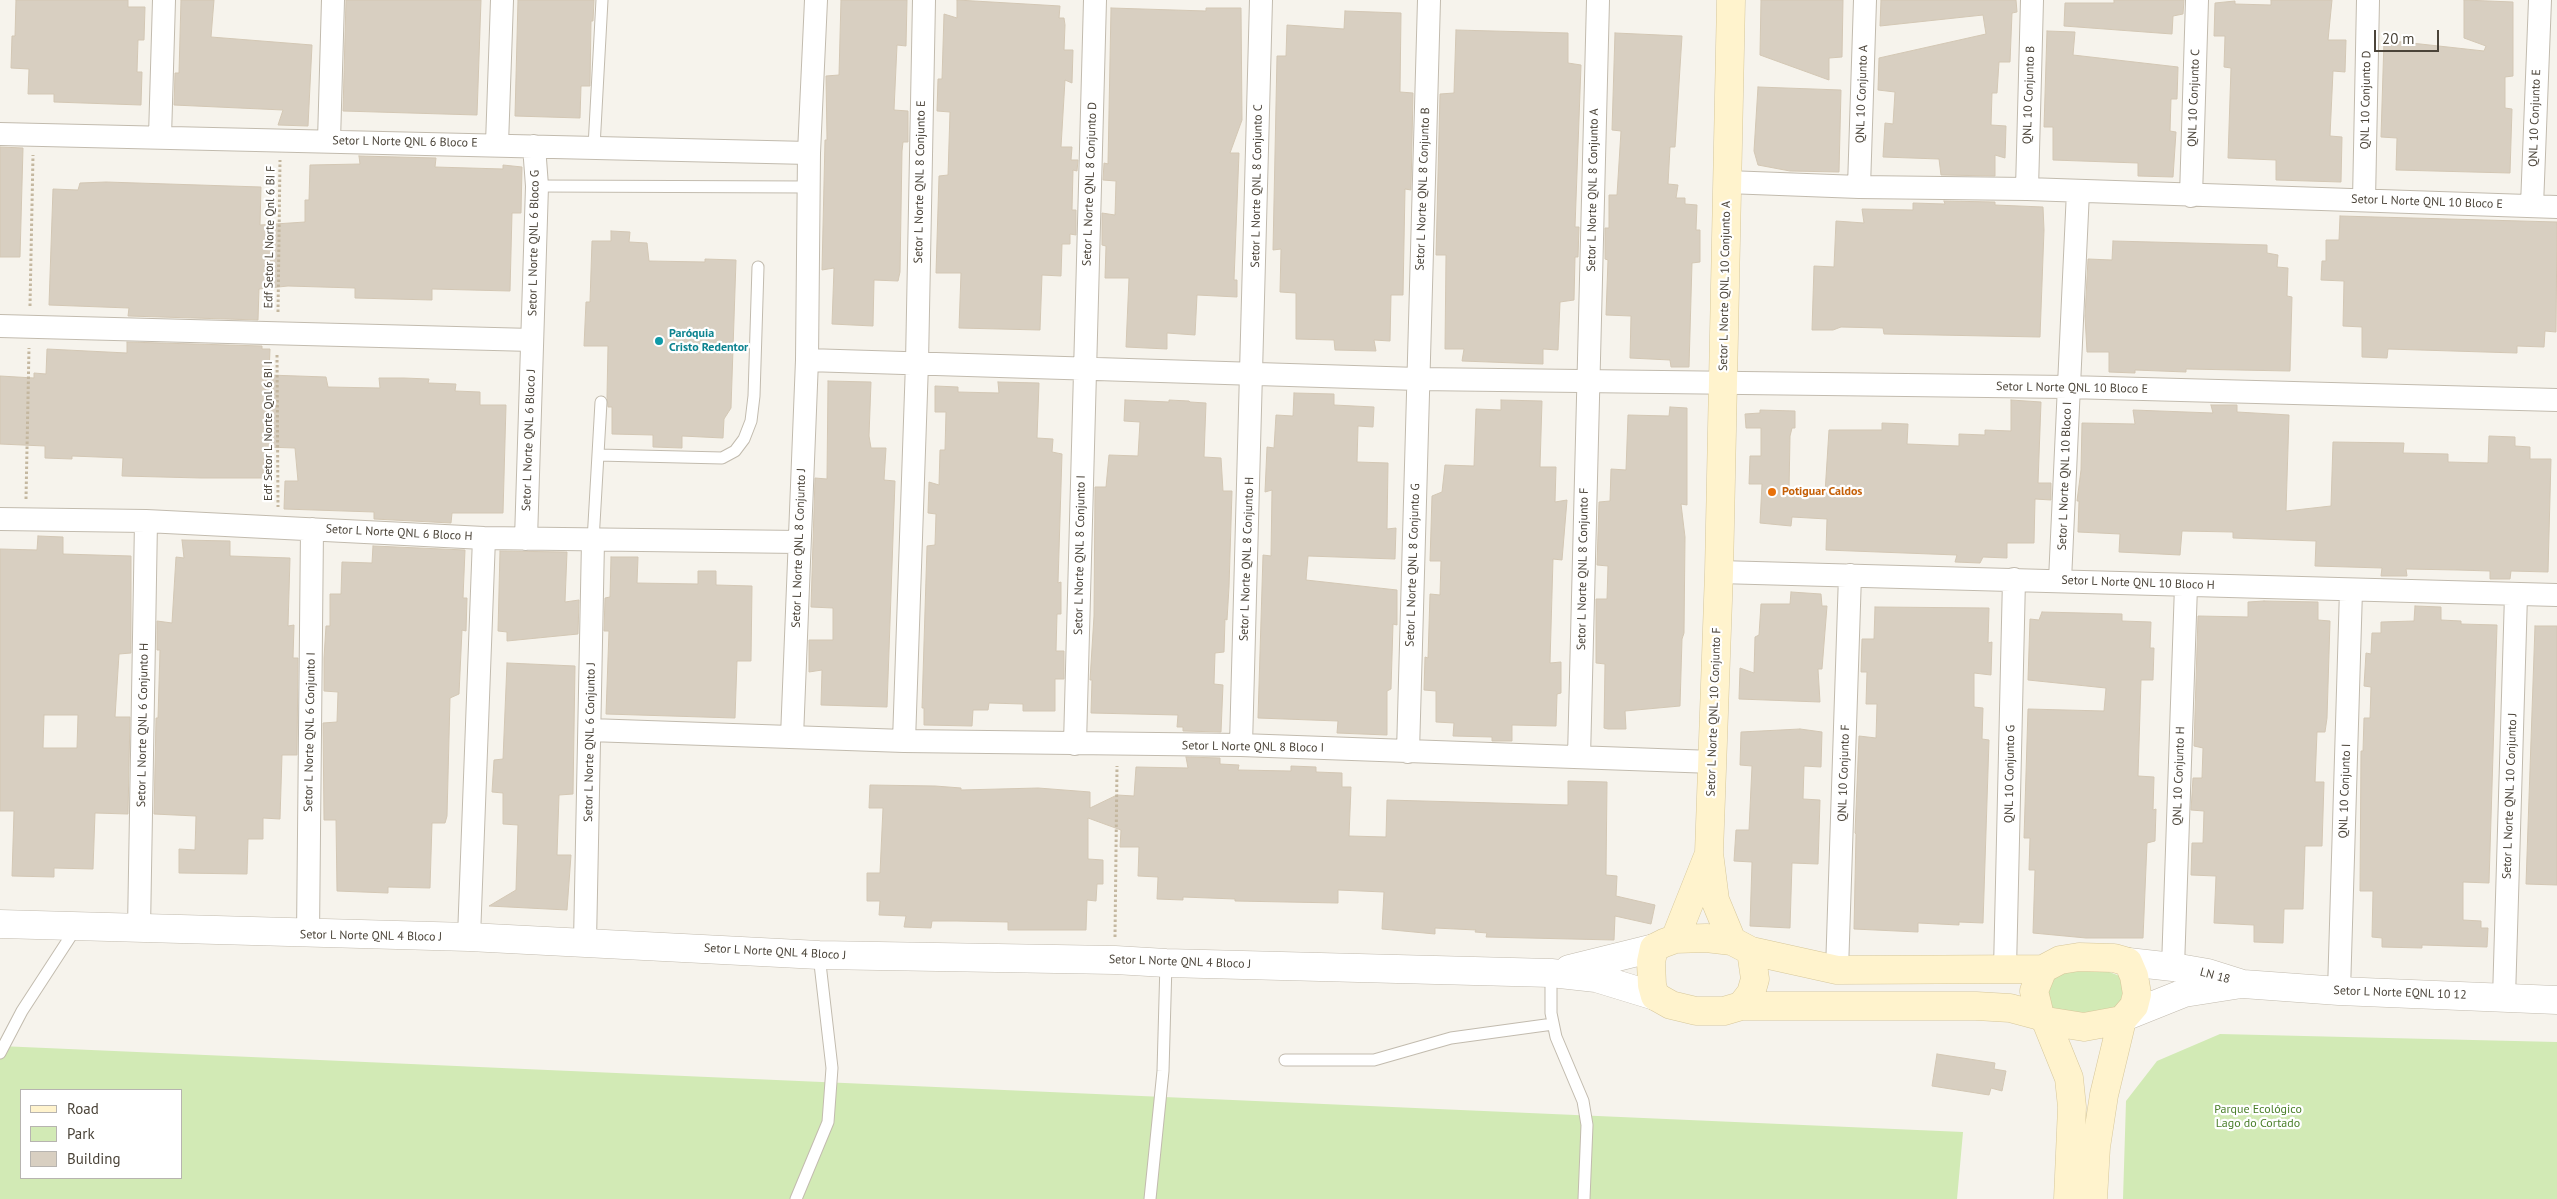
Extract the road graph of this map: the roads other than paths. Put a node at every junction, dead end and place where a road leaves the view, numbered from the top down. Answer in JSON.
{"nodes":[{"id":1,"x":164,"y":0,"type":"edge"},
{"id":2,"x":333,"y":0,"type":"edge"},
{"id":3,"x":502,"y":0,"type":"edge"},
{"id":4,"x":602,"y":0,"type":"edge"},
{"id":5,"x":816,"y":0,"type":"edge"},
{"id":6,"x":924,"y":0,"type":"edge"},
{"id":7,"x":1095,"y":0,"type":"edge"},
{"id":8,"x":1261,"y":0,"type":"edge"},
{"id":9,"x":1429,"y":0,"type":"edge"},
{"id":10,"x":1598,"y":0,"type":"edge"},
{"id":11,"x":1731,"y":0,"type":"edge"},
{"id":12,"x":1865,"y":0,"type":"edge"},
{"id":13,"x":2032,"y":0,"type":"edge"},
{"id":14,"x":2197,"y":0,"type":"edge"},
{"id":15,"x":2368,"y":0,"type":"edge"},
{"id":16,"x":2540,"y":0,"type":"edge"},
{"id":17,"x":0,"y":134,"type":"edge"},
{"id":18,"x":160,"y":137,"type":"junction"},
{"id":19,"x":329,"y":141,"type":"junction"},
{"id":20,"x":497,"y":144,"type":"junction"},
{"id":21,"x":534,"y":146,"type":"junction"},
{"id":22,"x":594,"y":147,"type":"junction"},
{"id":23,"x":810,"y":153,"type":"junction"},
{"id":24,"x":1728,"y":182,"type":"junction"},
{"id":25,"x":537,"y":186,"type":"junction"},
{"id":26,"x":809,"y":187,"type":"junction"},
{"id":27,"x":1860,"y":188,"type":"junction"},
{"id":28,"x":2027,"y":189,"type":"junction"},
{"id":29,"x":2078,"y":191,"type":"junction"},
{"id":30,"x":2191,"y":196,"type":"junction"},
{"id":31,"x":2364,"y":200,"type":"junction"},
{"id":32,"x":2532,"y":206,"type":"junction"},
{"id":33,"x":2557,"y":207,"type":"edge"},
{"id":34,"x":758,"y":267,"type":"dead end"},
{"id":35,"x":0,"y":326,"type":"edge"},
{"id":36,"x":532,"y":340,"type":"junction"},
{"id":37,"x":807,"y":360,"type":"junction"},
{"id":38,"x":917,"y":363,"type":"junction"},
{"id":39,"x":1084,"y":367,"type":"junction"},
{"id":40,"x":1253,"y":372,"type":"junction"},
{"id":41,"x":1418,"y":379,"type":"junction"},
{"id":42,"x":1588,"y":381,"type":"junction"},
{"id":43,"x":1723,"y":382,"type":"junction"},
{"id":44,"x":2068,"y":387,"type":"junction"},
{"id":45,"x":2557,"y":400,"type":"edge"},
{"id":46,"x":601,"y":402,"type":"dead end"},
{"id":47,"x":598,"y":454,"type":"junction"},
{"id":48,"x":0,"y":519,"type":"edge"},
{"id":49,"x":146,"y":521,"type":"junction"},
{"id":50,"x":312,"y":529,"type":"junction"},
{"id":51,"x":484,"y":538,"type":"junction"},
{"id":52,"x":526,"y":539,"type":"junction"},
{"id":53,"x":593,"y":541,"type":"junction"},
{"id":54,"x":798,"y":542,"type":"junction"},
{"id":55,"x":1719,"y":572,"type":"junction"},
{"id":56,"x":1850,"y":575,"type":"junction"},
{"id":57,"x":2014,"y":579,"type":"junction"},
{"id":58,"x":2060,"y":580,"type":"junction"},
{"id":59,"x":2186,"y":586,"type":"junction"},
{"id":60,"x":2351,"y":590,"type":"junction"},
{"id":61,"x":2516,"y":595,"type":"junction"},
{"id":62,"x":2557,"y":595,"type":"edge"},
{"id":63,"x":590,"y":730,"type":"junction"},
{"id":64,"x":792,"y":737,"type":"junction"},
{"id":65,"x":904,"y":741,"type":"junction"},
{"id":66,"x":1075,"y":744,"type":"junction"},
{"id":67,"x":1241,"y":745,"type":"junction"},
{"id":68,"x":1408,"y":752,"type":"junction"},
{"id":69,"x":1579,"y":757,"type":"junction"},
{"id":70,"x":1713,"y":762,"type":"junction"},
{"id":71,"x":1709,"y":853,"type":"junction"},
{"id":72,"x":0,"y":924,"type":"edge"},
{"id":73,"x":78,"y":927,"type":"junction"},
{"id":74,"x":139,"y":929,"type":"junction"},
{"id":75,"x":308,"y":935,"type":"junction"},
{"id":76,"x":469,"y":938,"type":"junction"},
{"id":77,"x":585,"y":942,"type":"junction"},
{"id":78,"x":1665,"y":943,"type":"junction"},
{"id":79,"x":1742,"y":946,"type":"junction"},
{"id":80,"x":819,"y":955,"type":"junction"},
{"id":81,"x":2128,"y":962,"type":"junction"},
{"id":82,"x":1166,"y":963,"type":"junction"},
{"id":83,"x":2173,"y":967,"type":"junction"},
{"id":84,"x":2005,"y":969,"type":"junction"},
{"id":85,"x":2044,"y":969,"type":"junction"},
{"id":86,"x":1837,"y":970,"type":"junction"},
{"id":87,"x":1551,"y":973,"type":"junction"},
{"id":88,"x":2243,"y":984,"type":"junction"},
{"id":89,"x":2339,"y":991,"type":"junction"},
{"id":90,"x":1654,"y":996,"type":"junction"},
{"id":91,"x":2504,"y":998,"type":"junction"},
{"id":92,"x":2557,"y":1000,"type":"edge"},
{"id":93,"x":1741,"y":1006,"type":"junction"},
{"id":94,"x":2125,"y":1018,"type":"junction"},
{"id":95,"x":2043,"y":1019,"type":"junction"},
{"id":96,"x":1553,"y":1024,"type":"junction"},
{"id":97,"x":0,"y":1053,"type":"edge"},
{"id":98,"x":1285,"y":1060,"type":"dead end"},
{"id":99,"x":796,"y":1199,"type":"edge"},
{"id":100,"x":1150,"y":1199,"type":"edge"},
{"id":101,"x":1584,"y":1199,"type":"edge"},
{"id":102,"x":2068,"y":1199,"type":"edge"},
{"id":103,"x":2093,"y":1199,"type":"edge"}],
"edges":[{"from":1,"to":18,"type":"street"},
{"from":2,"to":19,"type":"street"},
{"from":3,"to":20,"type":"street"},
{"from":4,"to":22,"type":"lane"},
{"from":5,"to":23,"type":"street"},
{"from":6,"to":38,"type":"street","name":"Setor L Norte QNL 8 Conjunto E"},
{"from":7,"to":39,"type":"street","name":"Setor L Norte QNL 8 Conjunto D"},
{"from":8,"to":40,"type":"street","name":"Setor L Norte QNL 8 Conjunto C"},
{"from":9,"to":41,"type":"street","name":"Setor L Norte QNL 8 Conjunto B"},
{"from":10,"to":42,"type":"street","name":"Setor L Norte QNL 8 Conjunto A"},
{"from":11,"to":24,"type":"main road","name":"Setor L Norte QNL 10 Conjunto A"},
{"from":12,"to":27,"type":"street","name":"QNL 10 Conjunto A"},
{"from":13,"to":28,"type":"street","name":"QNL 10 Conjunto B"},
{"from":14,"to":30,"type":"street","name":"QNL 10 Conjunto C"},
{"from":15,"to":31,"type":"street","name":"QNL 10 Conjunto D"},
{"from":16,"to":32,"type":"street","name":"QNL 10 Conjunto E"},
{"from":17,"to":18,"type":"street","name":"Setor L Norte QNL 6 Bloco E"},
{"from":18,"to":19,"type":"street","name":"Setor L Norte QNL 6 Bloco E"},
{"from":19,"to":20,"type":"street","name":"Setor L Norte QNL 6 Bloco E"},
{"from":20,"to":21,"type":"street","name":"Setor L Norte QNL 6 Bloco E"},
{"from":21,"to":22,"type":"street","name":"Setor L Norte QNL 6 Bloco E"},
{"from":21,"to":25,"type":"street","name":"Setor L Norte QNL 6 Bloco G"},
{"from":22,"to":23,"type":"street","name":"Setor L Norte QNL 6 Bloco E"},
{"from":23,"to":26,"type":"street"},
{"from":24,"to":27,"type":"street","name":"Setor L Norte QNL 10 Bloco E"},
{"from":24,"to":43,"type":"main road","name":"Setor L Norte QNL 10 Conjunto A"},
{"from":25,"to":26,"type":"lane"},
{"from":25,"to":36,"type":"street","name":"Setor L Norte QNL 6 Bloco G"},
{"from":26,"to":37,"type":"street"},
{"from":27,"to":28,"type":"street","name":"Setor L Norte QNL 10 Bloco E"},
{"from":28,"to":29,"type":"street","name":"Setor L Norte QNL 10 Bloco E"},
{"from":29,"to":30,"type":"street","name":"Setor L Norte QNL 10 Bloco E"},
{"from":29,"to":44,"type":"street","name":"Setor L Norte QNL 10 Bloco I"},
{"from":30,"to":31,"type":"street","name":"Setor L Norte QNL 10 Bloco E"},
{"from":31,"to":32,"type":"street","name":"Setor L Norte QNL 10 Bloco E"},
{"from":32,"to":33,"type":"street","name":"Setor L Norte QNL 10 Bloco E"},
{"from":34,"to":47,"type":"lane"},
{"from":35,"to":36,"type":"street"},
{"from":36,"to":52,"type":"street","name":"Setor L Norte QNL 6 Bloco J"},
{"from":37,"to":38,"type":"street","name":"Setor L Norte QNL 10 Bloco E"},
{"from":37,"to":54,"type":"street","name":"Setor L Norte QNL 8 Conjunto J"},
{"from":38,"to":39,"type":"street","name":"Setor L Norte QNL 10 Bloco E"},
{"from":38,"to":65,"type":"street"},
{"from":39,"to":40,"type":"street","name":"Setor L Norte QNL 10 Bloco E"},
{"from":39,"to":66,"type":"street","name":"Setor L Norte QNL 8 Conjunto I"},
{"from":40,"to":41,"type":"street","name":"Setor L Norte QNL 10 Bloco E"},
{"from":40,"to":67,"type":"street","name":"Setor L Norte QNL 8 Conjunto H"},
{"from":41,"to":42,"type":"street","name":"Setor L Norte QNL 10 Bloco E"},
{"from":41,"to":68,"type":"street","name":"Setor L Norte QNL 8 Conjunto G"},
{"from":42,"to":43,"type":"street","name":"Setor L Norte QNL 10 Bloco E"},
{"from":42,"to":69,"type":"street","name":"Setor L Norte QNL 8 Conjunto F"},
{"from":43,"to":44,"type":"street","name":"Setor L Norte QNL 10 Bloco E"},
{"from":43,"to":55,"type":"main road","name":"Setor L Norte QNL 10 Conjunto A"},
{"from":44,"to":45,"type":"street","name":"Setor L Norte QNL 10 Bloco E"},
{"from":44,"to":58,"type":"street","name":"Setor L Norte QNL 10 Bloco I"},
{"from":46,"to":47,"type":"lane"},
{"from":47,"to":53,"type":"lane"},
{"from":48,"to":49,"type":"street","name":"Setor L Norte QNL 6 Bloco H"},
{"from":49,"to":50,"type":"street","name":"Setor L Norte QNL 6 Bloco H"},
{"from":49,"to":74,"type":"street","name":"Setor L Norte QNL 6 Conjunto H"},
{"from":50,"to":51,"type":"street","name":"Setor L Norte QNL 6 Bloco H"},
{"from":50,"to":75,"type":"street","name":"Setor L Norte QNL 6 Conjunto I"},
{"from":51,"to":52,"type":"street","name":"Setor L Norte QNL 6 Bloco H"},
{"from":51,"to":76,"type":"street"},
{"from":52,"to":53,"type":"street","name":"Setor L Norte QNL 6 Bloco H"},
{"from":53,"to":54,"type":"street","name":"Setor L Norte QNL 6 Bloco H"},
{"from":53,"to":63,"type":"street","name":"Setor L Norte QNL 6 Conjunto J"},
{"from":54,"to":64,"type":"street","name":"Setor L Norte QNL 8 Conjunto J"},
{"from":55,"to":56,"type":"street","name":"Setor L Norte QNL 10 Bloco H"},
{"from":55,"to":70,"type":"main road","name":"Setor L Norte QNL 10 Conjunto F"},
{"from":56,"to":57,"type":"street","name":"Setor L Norte QNL 10 Bloco H"},
{"from":56,"to":86,"type":"street","name":"QNL 10 Conjunto F"},
{"from":57,"to":58,"type":"street","name":"Setor L Norte QNL 10 Bloco H"},
{"from":57,"to":84,"type":"street","name":"QNL 10 Conjunto G"},
{"from":58,"to":59,"type":"street","name":"Setor L Norte QNL 10 Bloco H"},
{"from":59,"to":60,"type":"street","name":"Setor L Norte QNL 10 Bloco H"},
{"from":59,"to":83,"type":"street","name":"QNL 10 Conjunto H"},
{"from":60,"to":61,"type":"street","name":"Setor L Norte QNL 10 Bloco H"},
{"from":60,"to":89,"type":"street","name":"QNL 10 Conjunto I"},
{"from":61,"to":62,"type":"street","name":"Setor L Norte QNL 10 Bloco H"},
{"from":61,"to":91,"type":"street","name":"Setor L Norte QNL 10 Conjunto J"},
{"from":63,"to":64,"type":"street","name":"Setor L Norte QNL 8 Bloco I"},
{"from":63,"to":77,"type":"street","name":"Setor L Norte QNL 6 Conjunto J"},
{"from":64,"to":65,"type":"street","name":"Setor L Norte QNL 8 Bloco I"},
{"from":65,"to":66,"type":"street","name":"Setor L Norte QNL 8 Bloco I"},
{"from":66,"to":67,"type":"street","name":"Setor L Norte QNL 8 Bloco I"},
{"from":67,"to":68,"type":"street","name":"Setor L Norte QNL 8 Bloco I"},
{"from":68,"to":69,"type":"street","name":"Setor L Norte QNL 8 Bloco I"},
{"from":69,"to":70,"type":"street","name":"Setor L Norte QNL 8 Bloco I"},
{"from":70,"to":71,"type":"main road","name":"Setor L Norte QNL 10 Conjunto F"},
{"from":71,"to":78,"type":"main road"},
{"from":71,"to":79,"type":"main road"},
{"from":72,"to":73,"type":"street","name":"Setor L Norte QNL 4 Bloco J"},
{"from":73,"to":74,"type":"street","name":"Setor L Norte QNL 4 Bloco J"},
{"from":73,"to":97,"type":"lane"},
{"from":74,"to":75,"type":"street","name":"Setor L Norte QNL 4 Bloco J"},
{"from":75,"to":76,"type":"street","name":"Setor L Norte QNL 4 Bloco J"},
{"from":76,"to":77,"type":"street","name":"Setor L Norte QNL 4 Bloco J"},
{"from":77,"to":80,"type":"street","name":"Setor L Norte QNL 4 Bloco J"},
{"from":78,"to":79,"type":"main road"},
{"from":78,"to":87,"type":"street"},
{"from":78,"to":90,"type":"main road"},
{"from":79,"to":86,"type":"main road"},
{"from":79,"to":93,"type":"main road"},
{"from":80,"to":82,"type":"street","name":"Setor L Norte QNL 4 Bloco J"},
{"from":80,"to":99,"type":"lane"},
{"from":81,"to":83,"type":"street","name":"LN 18"},
{"from":81,"to":85,"type":"main road"},
{"from":81,"to":94,"type":"main road"},
{"from":82,"to":87,"type":"street","name":"Setor L Norte QNL 4 Bloco J"},
{"from":82,"to":100,"type":"lane"},
{"from":83,"to":88,"type":"street","name":"LN 18"},
{"from":84,"to":85,"type":"main road"},
{"from":84,"to":86,"type":"main road"},
{"from":85,"to":95,"type":"main road"},
{"from":87,"to":90,"type":"street"},
{"from":87,"to":96,"type":"lane"},
{"from":88,"to":89,"type":"street","name":"Setor L Norte EQNL 10 12"},
{"from":88,"to":94,"type":"street","name":"LN 18"},
{"from":89,"to":91,"type":"street","name":"Setor L Norte EQNL 10 12"},
{"from":90,"to":93,"type":"main road"},
{"from":91,"to":92,"type":"street","name":"Setor L Norte EQNL 10 12"},
{"from":93,"to":95,"type":"main road"},
{"from":94,"to":95,"type":"main road"},
{"from":94,"to":103,"type":"main road"},
{"from":95,"to":102,"type":"main road"},
{"from":96,"to":98,"type":"lane"},
{"from":96,"to":101,"type":"lane"}]}
